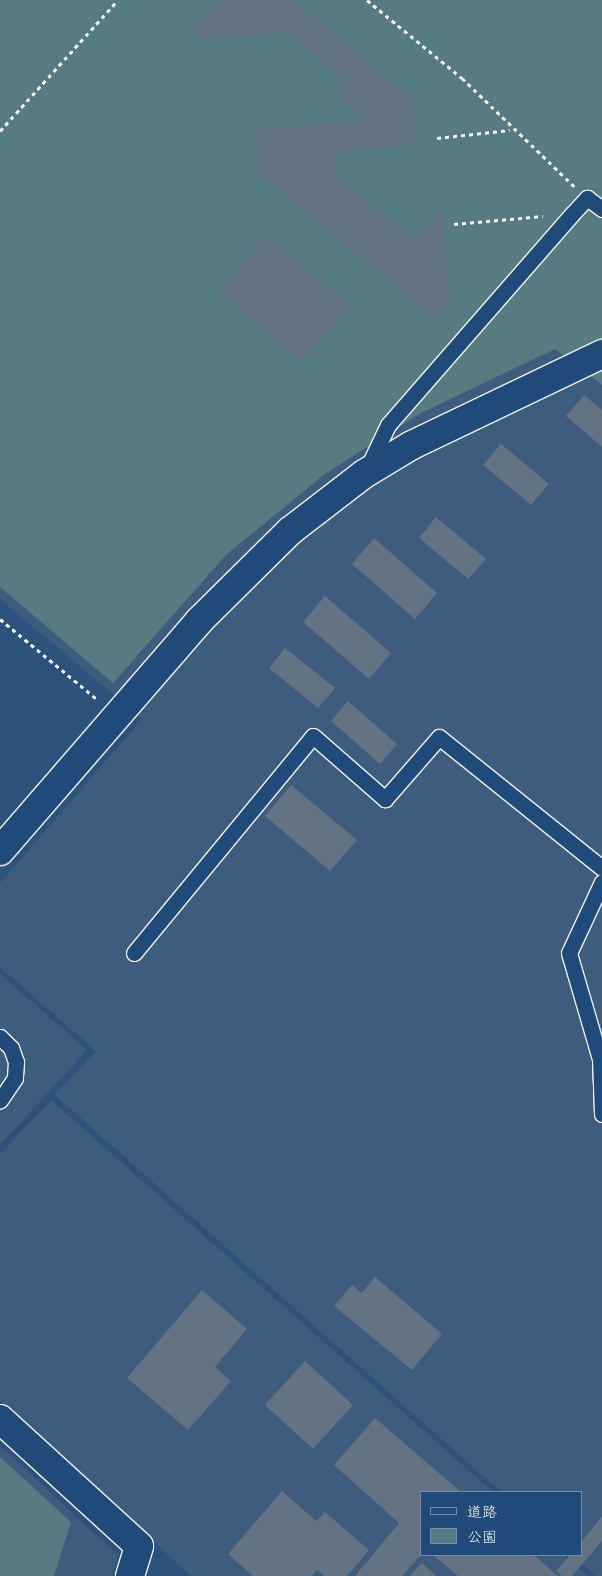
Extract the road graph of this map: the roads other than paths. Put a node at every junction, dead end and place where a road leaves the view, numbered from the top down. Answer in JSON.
{"nodes":[{"id":1,"x":602,"y":209,"type":"edge"},
{"id":2,"x":602,"y":354,"type":"edge"},
{"id":3,"x":364,"y":474,"type":"junction"},
{"id":4,"x":0,"y":851,"type":"edge"},
{"id":5,"x":602,"y":868,"type":"edge"},
{"id":6,"x":602,"y":882,"type":"edge"},
{"id":7,"x":134,"y":954,"type":"dead end"},
{"id":8,"x":0,"y":1037,"type":"edge"},
{"id":9,"x":0,"y":1100,"type":"edge"},
{"id":10,"x":602,"y":1114,"type":"edge"},
{"id":11,"x":0,"y":1419,"type":"edge"},
{"id":12,"x":130,"y":1576,"type":"edge"}],
"edges":[{"from":1,"to":3,"type":"lane"},
{"from":2,"to":3,"type":"street"},
{"from":3,"to":4,"type":"street"},
{"from":5,"to":7,"type":"lane"},
{"from":6,"to":10,"type":"lane"},
{"from":8,"to":9,"type":"lane"},
{"from":11,"to":12,"type":"street"}]}
